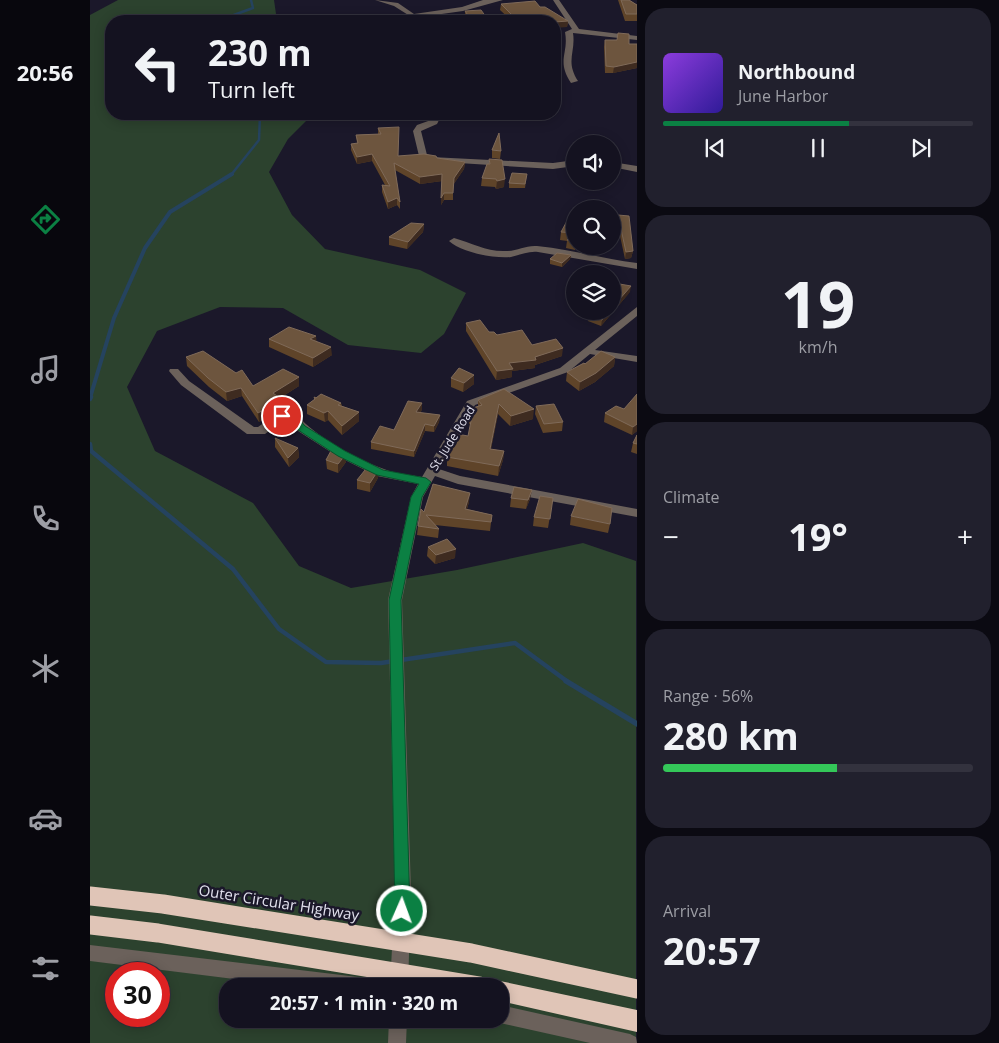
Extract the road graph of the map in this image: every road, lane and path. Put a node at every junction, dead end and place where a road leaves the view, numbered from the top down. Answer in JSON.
{"nodes":[{"id":1,"x":378,"y":0,"type":"edge"},
{"id":2,"x":500,"y":0,"type":"edge"},
{"id":3,"x":556,"y":0,"type":"edge"},
{"id":4,"x":463,"y":9,"type":"junction"},
{"id":5,"x":412,"y":15,"type":"edge"},
{"id":6,"x":420,"y":15,"type":"edge"},
{"id":7,"x":456,"y":15,"type":"edge"},
{"id":8,"x":575,"y":30,"type":"junction"},
{"id":9,"x":636,"y":38,"type":"edge"},
{"id":10,"x":574,"y":80,"type":"dead end"},
{"id":11,"x":435,"y":120,"type":"edge"},
{"id":12,"x":566,"y":164,"type":"edge"},
{"id":13,"x":621,"y":166,"type":"edge"},
{"id":14,"x":636,"y":169,"type":"edge"},
{"id":15,"x":454,"y":241,"type":"dead end"},
{"id":16,"x":636,"y":266,"type":"edge"},
{"id":17,"x":636,"y":310,"type":"edge"},
{"id":18,"x":586,"y":352,"type":"junction"},
{"id":19,"x":636,"y":359,"type":"edge"},
{"id":20,"x":174,"y":371,"type":"dead end"},
{"id":21,"x":429,"y":476,"type":"junction"},
{"id":22,"x":636,"y":513,"type":"edge"},
{"id":23,"x":90,"y":896,"type":"edge"},
{"id":24,"x":90,"y":925,"type":"edge"},
{"id":25,"x":90,"y":952,"type":"edge"},
{"id":26,"x":295,"y":978,"type":"edge"},
{"id":27,"x":399,"y":978,"type":"edge"},
{"id":28,"x":431,"y":978,"type":"edge"},
{"id":29,"x":636,"y":989,"type":"edge"},
{"id":30,"x":509,"y":993,"type":"edge"},
{"id":31,"x":509,"y":1016,"type":"edge"},
{"id":32,"x":636,"y":1020,"type":"edge"},
{"id":33,"x":398,"y":1028,"type":"edge"},
{"id":34,"x":397,"y":1043,"type":"edge"},
{"id":35,"x":630,"y":1043,"type":"edge"}],
"edges":[{"from":1,"to":5,"type":"street"},
{"from":2,"to":4,"type":"street"},
{"from":3,"to":8,"type":"street"},
{"from":4,"to":6,"type":"street"},
{"from":4,"to":7,"type":"street"},
{"from":8,"to":9,"type":"street"},
{"from":8,"to":10,"type":"street"},
{"from":11,"to":12,"type":"street"},
{"from":13,"to":14,"type":"street"},
{"from":15,"to":16,"type":"street"},
{"from":17,"to":18,"type":"street","name":"St. Jude Road"},
{"from":18,"to":19,"type":"street"},
{"from":18,"to":21,"type":"street","name":"St. Jude Road"},
{"from":20,"to":21,"type":"street"},
{"from":21,"to":22,"type":"street"},
{"from":21,"to":27,"type":"street","name":"St. Jude Road"},
{"from":23,"to":29,"type":"highway","name":"Outer Circular Highway","bridge":true},
{"from":24,"to":28,"type":"highway","bridge":true},
{"from":25,"to":26,"type":"street"},
{"from":30,"to":32,"type":"highway"},
{"from":31,"to":35,"type":"street"},
{"from":33,"to":34,"type":"street"}]}
